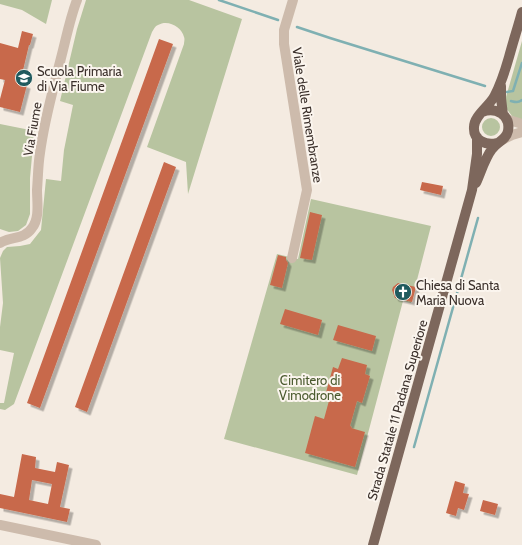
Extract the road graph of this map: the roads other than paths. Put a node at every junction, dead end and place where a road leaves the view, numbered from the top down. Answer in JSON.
{"nodes":[{"id":1,"x":77,"y":0,"type":"edge"},
{"id":2,"x":293,"y":0,"type":"edge"},
{"id":3,"x":522,"y":12,"type":"edge"},
{"id":4,"x":501,"y":82,"type":"junction"},
{"id":5,"x":482,"y":112,"type":"junction"},
{"id":6,"x":505,"y":117,"type":"junction"},
{"id":7,"x":522,"y":124,"type":"edge"},
{"id":8,"x":522,"y":132,"type":"edge"},
{"id":9,"x":477,"y":137,"type":"junction"},
{"id":10,"x":500,"y":142,"type":"junction"},
{"id":11,"x":472,"y":190,"type":"junction"},
{"id":12,"x":0,"y":243,"type":"edge"},
{"id":13,"x":292,"y":258,"type":"dead end"},
{"id":14,"x":0,"y":525,"type":"edge"},
{"id":15,"x":378,"y":529,"type":"junction"},
{"id":16,"x":96,"y":545,"type":"edge"},
{"id":17,"x":369,"y":545,"type":"edge"},
{"id":18,"x":373,"y":545,"type":"edge"}],
"edges":[{"from":1,"to":12,"type":"street","name":"Via Fiume"},
{"from":2,"to":13,"type":"street","name":"Viale delle Rimembranze"},
{"from":3,"to":4,"type":"main road","name":"Strada Statale 11 Padana Superiore"},
{"from":4,"to":5,"type":"main road","name":"Strada Statale 11 Padana Superiore"},
{"from":4,"to":6,"type":"main road","name":"Strada Statale 11 Padana Superiore"},
{"from":5,"to":6,"type":"main road"},
{"from":5,"to":9,"type":"main road","name":"Strada Statale 11 Padana Superiore"},
{"from":6,"to":7,"type":"street"},
{"from":6,"to":10,"type":"main road","name":"Strada Statale 11 Padana Superiore"},
{"from":8,"to":10,"type":"street"},
{"from":9,"to":10,"type":"main road"},
{"from":9,"to":11,"type":"main road","name":"Strada Statale 11 Padana Superiore"},
{"from":10,"to":11,"type":"main road","name":"Strada Statale 11 Padana Superiore"},
{"from":11,"to":15,"type":"main road","name":"Strada Statale 11 Padana Superiore"},
{"from":14,"to":16,"type":"street"},
{"from":15,"to":17,"type":"street"},
{"from":15,"to":18,"type":"main road","name":"Strada Statale 11 Padana Superiore"}]}
